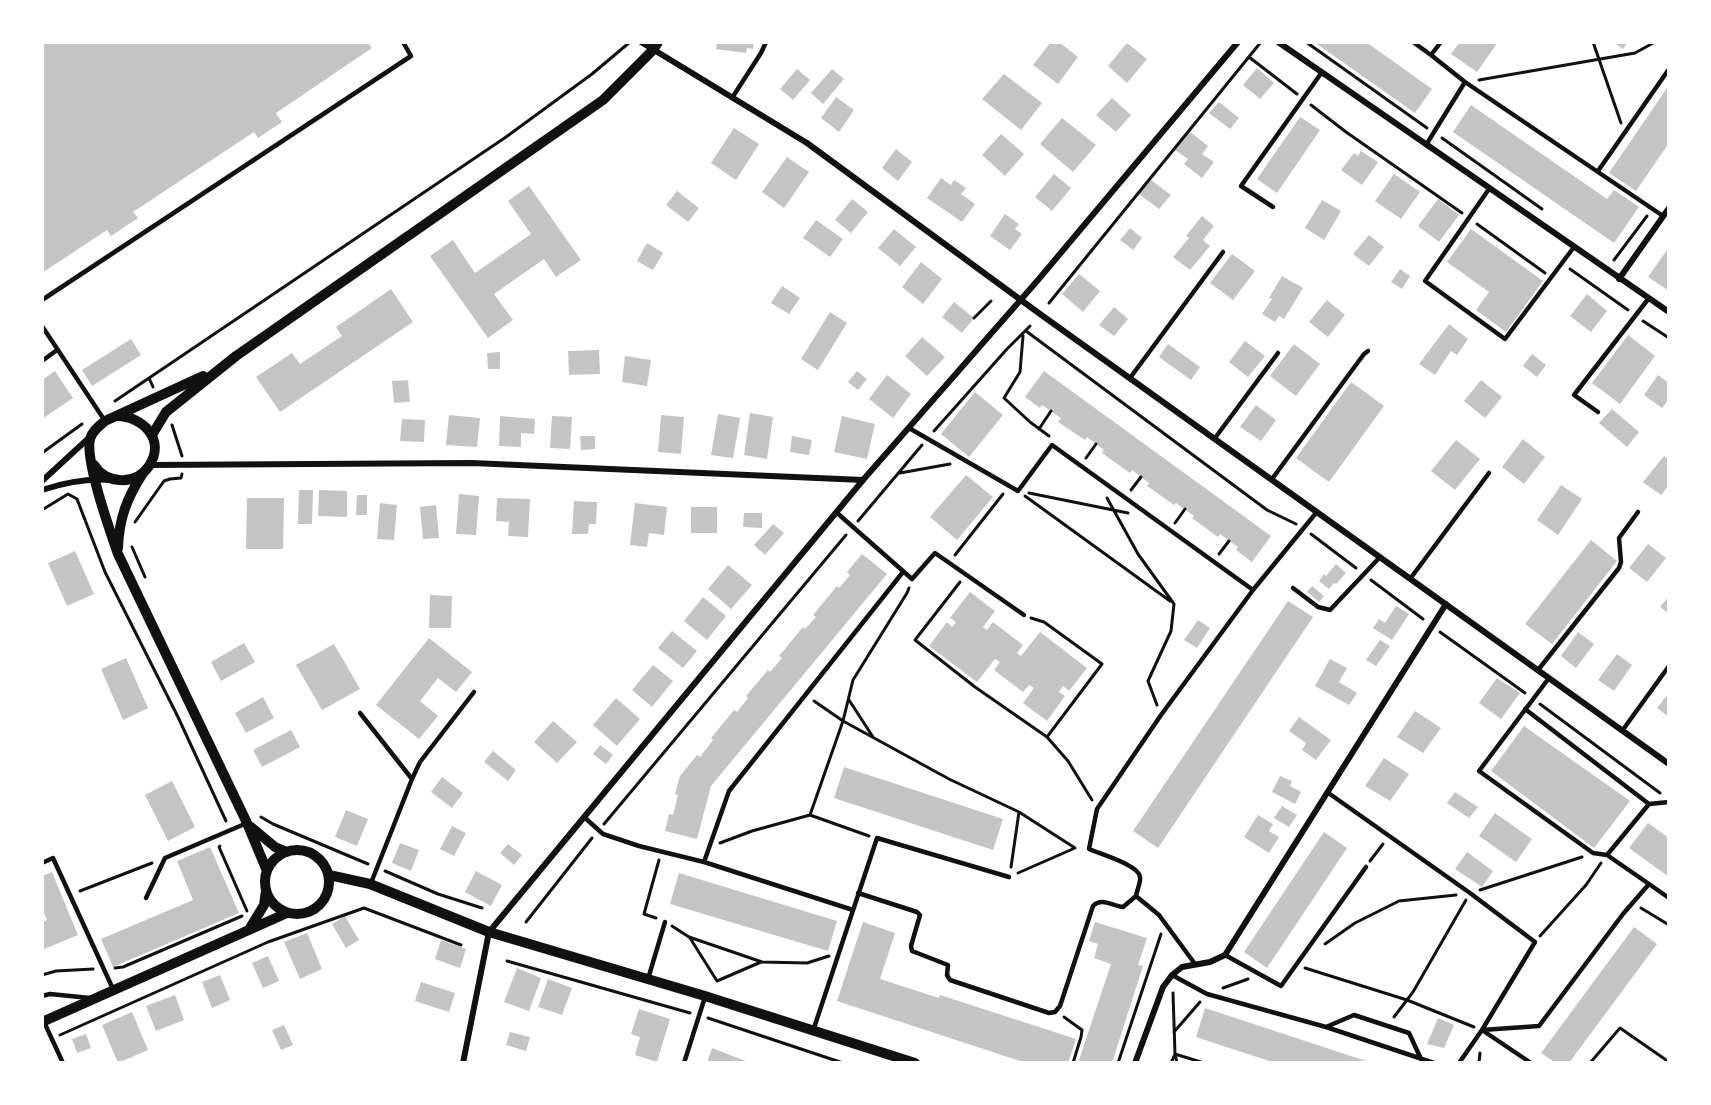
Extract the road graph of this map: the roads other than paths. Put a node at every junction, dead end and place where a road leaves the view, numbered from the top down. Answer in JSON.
{"nodes":[{"id":1,"x":403,"y":42,"type":"edge"},
{"id":2,"x":641,"y":42,"type":"edge"},
{"id":3,"x":766,"y":42,"type":"edge"},
{"id":4,"x":1238,"y":42,"type":"edge"},
{"id":5,"x":1278,"y":42,"type":"edge"},
{"id":6,"x":1413,"y":42,"type":"edge"},
{"id":7,"x":1441,"y":42,"type":"edge"},
{"id":8,"x":656,"y":46,"type":"edge"},
{"id":9,"x":1431,"y":55,"type":"junction"},
{"id":10,"x":1669,"y":69,"type":"edge"},
{"id":11,"x":1322,"y":72,"type":"junction"},
{"id":12,"x":1465,"y":82,"type":"junction"},
{"id":13,"x":732,"y":98,"type":"junction"},
{"id":14,"x":1426,"y":145,"type":"junction"},
{"id":15,"x":1598,"y":171,"type":"junction"},
{"id":16,"x":1489,"y":189,"type":"junction"},
{"id":17,"x":1273,"y":207,"type":"dead end"},
{"id":18,"x":1669,"y":208,"type":"edge"},
{"id":19,"x":1663,"y":216,"type":"junction"},
{"id":20,"x":1574,"y":247,"type":"junction"},
{"id":21,"x":1223,"y":252,"type":"dead end"},
{"id":22,"x":1619,"y":279,"type":"junction"},
{"id":23,"x":1649,"y":298,"type":"junction"},
{"id":24,"x":1021,"y":299,"type":"junction"},
{"id":25,"x":42,"y":300,"type":"edge"},
{"id":26,"x":1669,"y":312,"type":"edge"},
{"id":27,"x":42,"y":326,"type":"edge"},
{"id":28,"x":57,"y":350,"type":"junction"},
{"id":29,"x":1368,"y":351,"type":"dead end"},
{"id":30,"x":1278,"y":353,"type":"dead end"},
{"id":31,"x":42,"y":361,"type":"edge"},
{"id":32,"x":217,"y":370,"type":"junction"},
{"id":33,"x":1130,"y":378,"type":"junction"},
{"id":34,"x":1598,"y":412,"type":"dead end"},
{"id":35,"x":102,"y":416,"type":"junction"},
{"id":36,"x":117,"y":416,"type":"junction"},
{"id":37,"x":909,"y":428,"type":"junction"},
{"id":38,"x":91,"y":435,"type":"junction"},
{"id":39,"x":152,"y":435,"type":"junction"},
{"id":40,"x":1215,"y":438,"type":"junction"},
{"id":41,"x":91,"y":460,"type":"junction"},
{"id":42,"x":146,"y":469,"type":"junction"},
{"id":43,"x":1490,"y":473,"type":"dead end"},
{"id":44,"x":96,"y":478,"type":"junction"},
{"id":45,"x":1272,"y":479,"type":"junction"},
{"id":46,"x":116,"y":480,"type":"junction"},
{"id":47,"x":863,"y":480,"type":"junction"},
{"id":48,"x":42,"y":481,"type":"edge"},
{"id":49,"x":42,"y":490,"type":"edge"},
{"id":50,"x":837,"y":512,"type":"junction"},
{"id":51,"x":1638,"y":512,"type":"dead end"},
{"id":52,"x":1317,"y":513,"type":"junction"},
{"id":53,"x":118,"y":554,"type":"junction"},
{"id":54,"x":1380,"y":557,"type":"junction"},
{"id":55,"x":903,"y":572,"type":"junction"},
{"id":56,"x":1410,"y":579,"type":"junction"},
{"id":57,"x":1293,"y":588,"type":"dead end"},
{"id":58,"x":1253,"y":590,"type":"junction"},
{"id":59,"x":1446,"y":604,"type":"junction"},
{"id":60,"x":1024,"y":615,"type":"road end"},
{"id":61,"x":1669,"y":666,"type":"edge"},
{"id":62,"x":1538,"y":670,"type":"junction"},
{"id":63,"x":1549,"y":678,"type":"junction"},
{"id":64,"x":474,"y":692,"type":"dead end"},
{"id":65,"x":1525,"y":709,"type":"junction"},
{"id":66,"x":360,"y":713,"type":"dead end"},
{"id":67,"x":1622,"y":731,"type":"junction"},
{"id":68,"x":1669,"y":764,"type":"edge"},
{"id":69,"x":412,"y":779,"type":"junction"},
{"id":70,"x":1327,"y":792,"type":"junction"},
{"id":71,"x":1669,"y":802,"type":"edge"},
{"id":72,"x":1649,"y":804,"type":"junction"},
{"id":73,"x":584,"y":818,"type":"junction"},
{"id":74,"x":247,"y":823,"type":"junction"},
{"id":75,"x":287,"y":852,"type":"junction"},
{"id":76,"x":1607,"y":855,"type":"junction"},
{"id":77,"x":704,"y":862,"type":"junction"},
{"id":78,"x":42,"y":863,"type":"edge"},
{"id":79,"x":1366,"y":867,"type":"road end"},
{"id":80,"x":267,"y":871,"type":"junction"},
{"id":81,"x":329,"y":875,"type":"junction"},
{"id":82,"x":1009,"y":877,"type":"road end"},
{"id":83,"x":370,"y":884,"type":"junction"},
{"id":84,"x":1649,"y":884,"type":"junction"},
{"id":85,"x":266,"y":891,"type":"junction"},
{"id":86,"x":858,"y":893,"type":"junction"},
{"id":87,"x":1136,"y":896,"type":"junction"},
{"id":88,"x":146,"y":898,"type":"dead end"},
{"id":89,"x":1669,"y":898,"type":"edge"},
{"id":90,"x":853,"y":910,"type":"junction"},
{"id":91,"x":287,"y":913,"type":"junction"},
{"id":92,"x":665,"y":922,"type":"road end"},
{"id":93,"x":250,"y":928,"type":"junction"},
{"id":94,"x":489,"y":932,"type":"junction"},
{"id":95,"x":1225,"y":955,"type":"junction"},
{"id":96,"x":1195,"y":964,"type":"junction"},
{"id":97,"x":1172,"y":975,"type":"junction"},
{"id":98,"x":648,"y":979,"type":"junction"},
{"id":99,"x":113,"y":990,"type":"junction"},
{"id":100,"x":42,"y":996,"type":"edge"},
{"id":101,"x":705,"y":996,"type":"junction"},
{"id":102,"x":95,"y":998,"type":"junction"},
{"id":103,"x":43,"y":1021,"type":"edge"},
{"id":104,"x":1326,"y":1027,"type":"junction"},
{"id":105,"x":1482,"y":1030,"type":"junction"},
{"id":106,"x":813,"y":1031,"type":"junction"},
{"id":107,"x":1421,"y":1059,"type":"junction"},
{"id":108,"x":63,"y":1063,"type":"edge"},
{"id":109,"x":463,"y":1063,"type":"edge"},
{"id":110,"x":684,"y":1063,"type":"edge"},
{"id":111,"x":915,"y":1063,"type":"edge"},
{"id":112,"x":1136,"y":1063,"type":"edge"},
{"id":113,"x":1434,"y":1063,"type":"edge"},
{"id":114,"x":1459,"y":1063,"type":"edge"},
{"id":115,"x":1531,"y":1063,"type":"edge"}],
"edges":[{"from":1,"to":25,"type":"lane"},
{"from":2,"to":8,"type":"street"},
{"from":3,"to":13,"type":"lane"},
{"from":4,"to":24,"type":"street"},
{"from":5,"to":11,"type":"street"},
{"from":6,"to":9,"type":"lane"},
{"from":7,"to":9,"type":"lane"},
{"from":8,"to":13,"type":"street"},
{"from":8,"to":32,"type":"street"},
{"from":9,"to":12,"type":"lane"},
{"from":10,"to":15,"type":"lane"},
{"from":11,"to":14,"type":"street"},
{"from":11,"to":17,"type":"lane"},
{"from":12,"to":14,"type":"lane"},
{"from":12,"to":15,"type":"lane"},
{"from":13,"to":24,"type":"street"},
{"from":14,"to":16,"type":"street"},
{"from":15,"to":19,"type":"lane"},
{"from":16,"to":20,"type":"street"},
{"from":16,"to":20,"type":"lane"},
{"from":18,"to":19,"type":"street"},
{"from":19,"to":22,"type":"street"},
{"from":20,"to":22,"type":"street"},
{"from":21,"to":33,"type":"lane"},
{"from":22,"to":23,"type":"street"},
{"from":23,"to":26,"type":"street"},
{"from":23,"to":34,"type":"lane"},
{"from":24,"to":33,"type":"street"},
{"from":24,"to":37,"type":"street"},
{"from":27,"to":28,"type":"lane"},
{"from":28,"to":31,"type":"lane"},
{"from":28,"to":35,"type":"lane"},
{"from":29,"to":45,"type":"lane"},
{"from":30,"to":40,"type":"lane"},
{"from":32,"to":36,"type":"street"},
{"from":32,"to":39,"type":"street"},
{"from":33,"to":40,"type":"street"},
{"from":35,"to":36,"type":"street"},
{"from":35,"to":38,"type":"street"},
{"from":36,"to":39,"type":"street"},
{"from":37,"to":47,"type":"street"},
{"from":37,"to":58,"type":"lane"},
{"from":38,"to":41,"type":"street"},
{"from":38,"to":48,"type":"street"},
{"from":39,"to":42,"type":"street"},
{"from":40,"to":45,"type":"street"},
{"from":41,"to":44,"type":"street"},
{"from":41,"to":46,"type":"street"},
{"from":42,"to":46,"type":"street"},
{"from":42,"to":47,"type":"street"},
{"from":42,"to":53,"type":"street"},
{"from":43,"to":56,"type":"lane"},
{"from":44,"to":46,"type":"street"},
{"from":44,"to":49,"type":"street"},
{"from":44,"to":53,"type":"street"},
{"from":45,"to":52,"type":"street"},
{"from":47,"to":50,"type":"street"},
{"from":50,"to":55,"type":"lane"},
{"from":50,"to":73,"type":"street"},
{"from":51,"to":62,"type":"lane"},
{"from":52,"to":54,"type":"street"},
{"from":52,"to":58,"type":"lane"},
{"from":53,"to":74,"type":"street"},
{"from":54,"to":56,"type":"street"},
{"from":54,"to":57,"type":"lane"},
{"from":55,"to":60,"type":"lane"},
{"from":55,"to":77,"type":"lane"},
{"from":56,"to":59,"type":"street"},
{"from":58,"to":87,"type":"lane"},
{"from":59,"to":62,"type":"street"},
{"from":59,"to":70,"type":"street"},
{"from":61,"to":67,"type":"lane"},
{"from":62,"to":63,"type":"street"},
{"from":63,"to":65,"type":"lane"},
{"from":63,"to":67,"type":"street"},
{"from":64,"to":69,"type":"lane"},
{"from":65,"to":72,"type":"lane"},
{"from":65,"to":76,"type":"lane"},
{"from":66,"to":69,"type":"lane"},
{"from":67,"to":68,"type":"street"},
{"from":69,"to":83,"type":"lane"},
{"from":70,"to":95,"type":"street"},
{"from":70,"to":105,"type":"lane"},
{"from":71,"to":72,"type":"lane"},
{"from":72,"to":76,"type":"lane"},
{"from":73,"to":77,"type":"lane"},
{"from":73,"to":94,"type":"street"},
{"from":74,"to":75,"type":"street"},
{"from":74,"to":80,"type":"street"},
{"from":74,"to":88,"type":"lane"},
{"from":75,"to":80,"type":"street"},
{"from":75,"to":81,"type":"street"},
{"from":76,"to":84,"type":"lane"},
{"from":77,"to":90,"type":"lane"},
{"from":78,"to":99,"type":"lane"},
{"from":79,"to":95,"type":"lane"},
{"from":80,"to":85,"type":"street"},
{"from":81,"to":83,"type":"street"},
{"from":81,"to":91,"type":"street"},
{"from":82,"to":86,"type":"lane"},
{"from":83,"to":94,"type":"street"},
{"from":84,"to":89,"type":"lane"},
{"from":84,"to":105,"type":"lane"},
{"from":85,"to":91,"type":"street"},
{"from":85,"to":93,"type":"street"},
{"from":86,"to":87,"type":"lane"},
{"from":86,"to":90,"type":"lane"},
{"from":87,"to":96,"type":"lane"},
{"from":90,"to":106,"type":"lane"},
{"from":91,"to":93,"type":"street"},
{"from":92,"to":98,"type":"lane"},
{"from":93,"to":99,"type":"street"},
{"from":94,"to":98,"type":"street"},
{"from":94,"to":109,"type":"street"},
{"from":95,"to":96,"type":"street"},
{"from":96,"to":97,"type":"street"},
{"from":97,"to":104,"type":"lane"},
{"from":97,"to":112,"type":"street"},
{"from":98,"to":101,"type":"street"},
{"from":99,"to":102,"type":"street"},
{"from":100,"to":102,"type":"lane"},
{"from":101,"to":106,"type":"street"},
{"from":101,"to":110,"type":"lane"},
{"from":102,"to":103,"type":"street"},
{"from":103,"to":108,"type":"lane"},
{"from":104,"to":107,"type":"lane"},
{"from":104,"to":107,"type":"lane"},
{"from":105,"to":114,"type":"lane"},
{"from":105,"to":115,"type":"lane"},
{"from":106,"to":111,"type":"street"},
{"from":107,"to":113,"type":"lane"}]}
